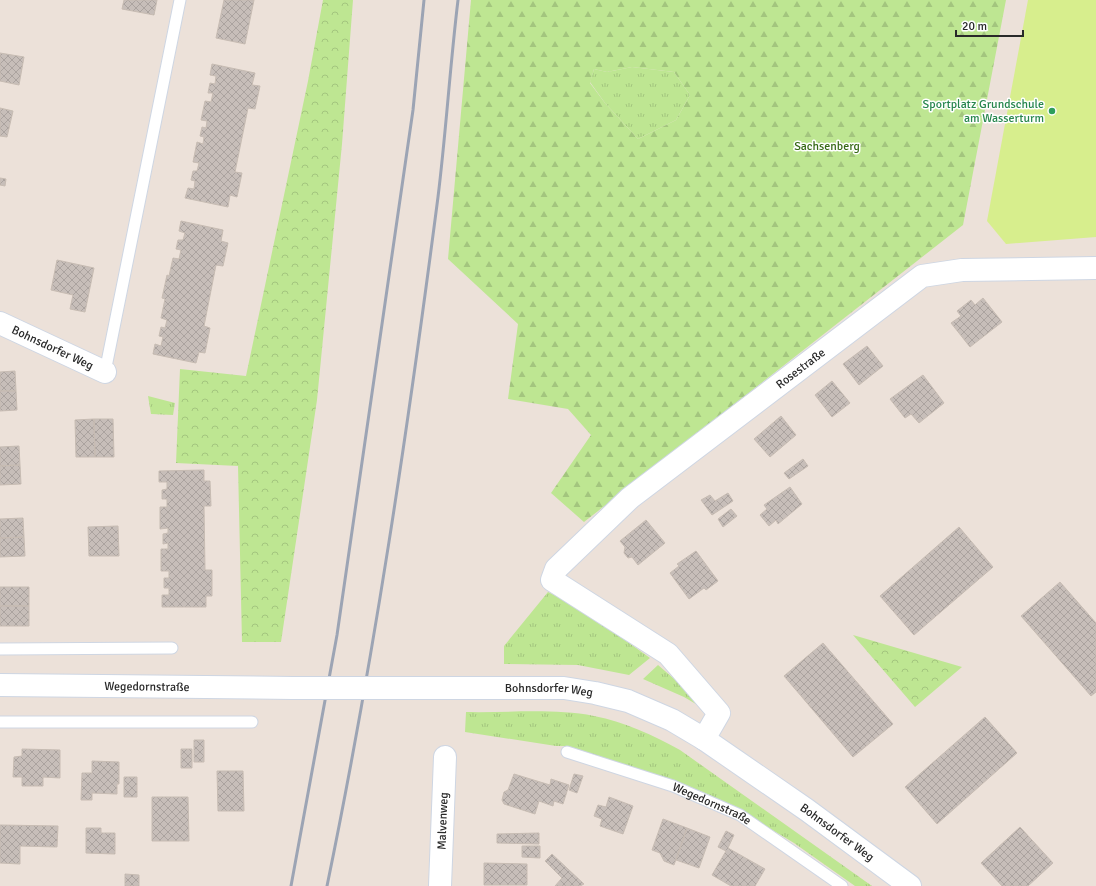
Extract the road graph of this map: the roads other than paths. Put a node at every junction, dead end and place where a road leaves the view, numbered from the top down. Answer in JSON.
{"nodes":[{"id":1,"x":180,"y":0,"type":"edge"},
{"id":2,"x":1096,"y":268,"type":"edge"},
{"id":3,"x":0,"y":323,"type":"edge"},
{"id":4,"x":105,"y":372,"type":"joint"},
{"id":5,"x":172,"y":648,"type":"dead end"},
{"id":6,"x":0,"y":649,"type":"edge"},
{"id":7,"x":0,"y":685,"type":"edge"},
{"id":8,"x":383,"y":688,"type":"joint"},
{"id":9,"x":0,"y":722,"type":"edge"},
{"id":10,"x":252,"y":722,"type":"dead end"},
{"id":11,"x":704,"y":739,"type":"junction"},
{"id":12,"x":567,"y":752,"type":"dead end"},
{"id":13,"x":445,"y":757,"type":"dead end"},
{"id":14,"x":440,"y":886,"type":"edge"},
{"id":15,"x":842,"y":886,"type":"edge"},
{"id":16,"x":910,"y":886,"type":"edge"}],
"edges":[{"from":1,"to":4,"type":"lane"},
{"from":2,"to":11,"type":"street","name":"Rosestraße"},
{"from":3,"to":4,"type":"street","name":"Bohnsdorfer Weg"},
{"from":5,"to":6,"type":"lane"},
{"from":7,"to":8,"type":"street","name":"Wegedornstraße","bridge":true},
{"from":8,"to":11,"type":"street","name":"Bohnsdorfer Weg"},
{"from":9,"to":10,"type":"lane"},
{"from":11,"to":16,"type":"street","name":"Bohnsdorfer Weg"},
{"from":12,"to":15,"type":"lane","name":"Wegedornstraße"},
{"from":13,"to":14,"type":"street","name":"Malvenweg"}]}
